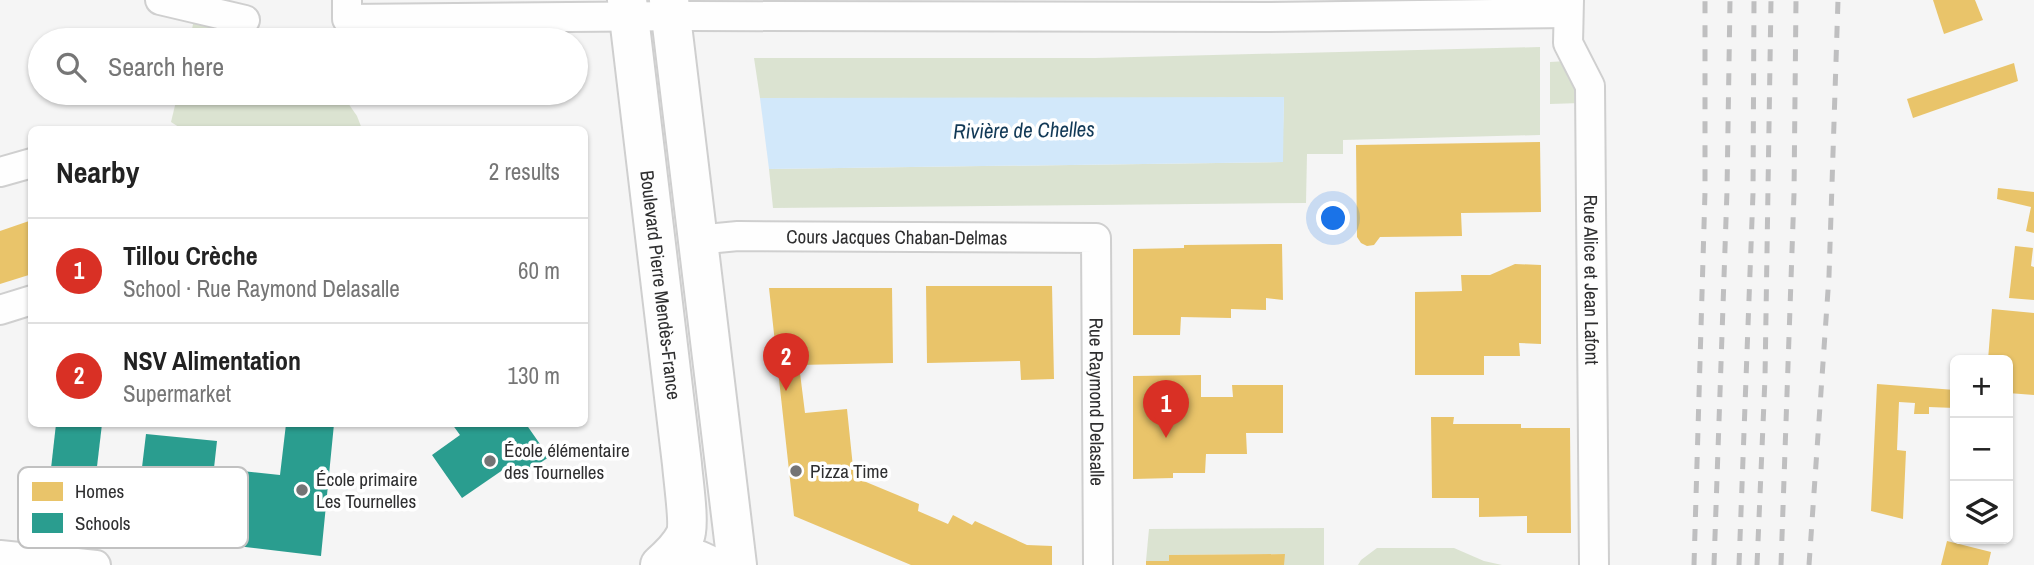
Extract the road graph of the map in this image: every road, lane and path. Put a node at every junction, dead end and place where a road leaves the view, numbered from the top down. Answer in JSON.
{"nodes":[{"id":1,"x":160,"y":0,"type":"edge"},
{"id":2,"x":1569,"y":6,"type":"edge"},
{"id":3,"x":670,"y":8,"type":"edge"},
{"id":4,"x":1095,"y":8,"type":"edge"},
{"id":5,"x":347,"y":9,"type":"edge"},
{"id":6,"x":628,"y":9,"type":"edge"},
{"id":7,"x":246,"y":20,"type":"dead end"},
{"id":8,"x":28,"y":164,"type":"edge"},
{"id":9,"x":0,"y":172,"type":"edge"},
{"id":10,"x":1096,"y":238,"type":"joint"},
{"id":11,"x":696,"y":240,"type":"junction"},
{"id":12,"x":28,"y":301,"type":"edge"},
{"id":13,"x":0,"y":310,"type":"edge"},
{"id":14,"x":0,"y":555,"type":"edge"},
{"id":15,"x":661,"y":564,"type":"edge"},
{"id":16,"x":96,"y":565,"type":"edge"},
{"id":17,"x":709,"y":565,"type":"edge"},
{"id":18,"x":737,"y":565,"type":"edge"},
{"id":19,"x":1098,"y":565,"type":"edge"},
{"id":20,"x":1594,"y":565,"type":"edge"}],
"edges":[{"from":1,"to":7,"type":"street"},
{"from":2,"to":4,"type":"street"},
{"from":2,"to":20,"type":"street","name":"Rue Alice et Jean Lafont"},
{"from":3,"to":4,"type":"street"},
{"from":3,"to":6,"type":"street"},
{"from":3,"to":11,"type":"main road"},
{"from":5,"to":6,"type":"street"},
{"from":6,"to":15,"type":"main road","name":"Boulevard Pierre Mendès-France"},
{"from":8,"to":9,"type":"street"},
{"from":10,"to":11,"type":"street","name":"Cours Jacques Chaban-Delmas"},
{"from":10,"to":19,"type":"street","name":"Rue Raymond Delasalle"},
{"from":11,"to":18,"type":"main road"},
{"from":12,"to":13,"type":"street"},
{"from":14,"to":16,"type":"street"},
{"from":15,"to":17,"type":"main road"}]}
